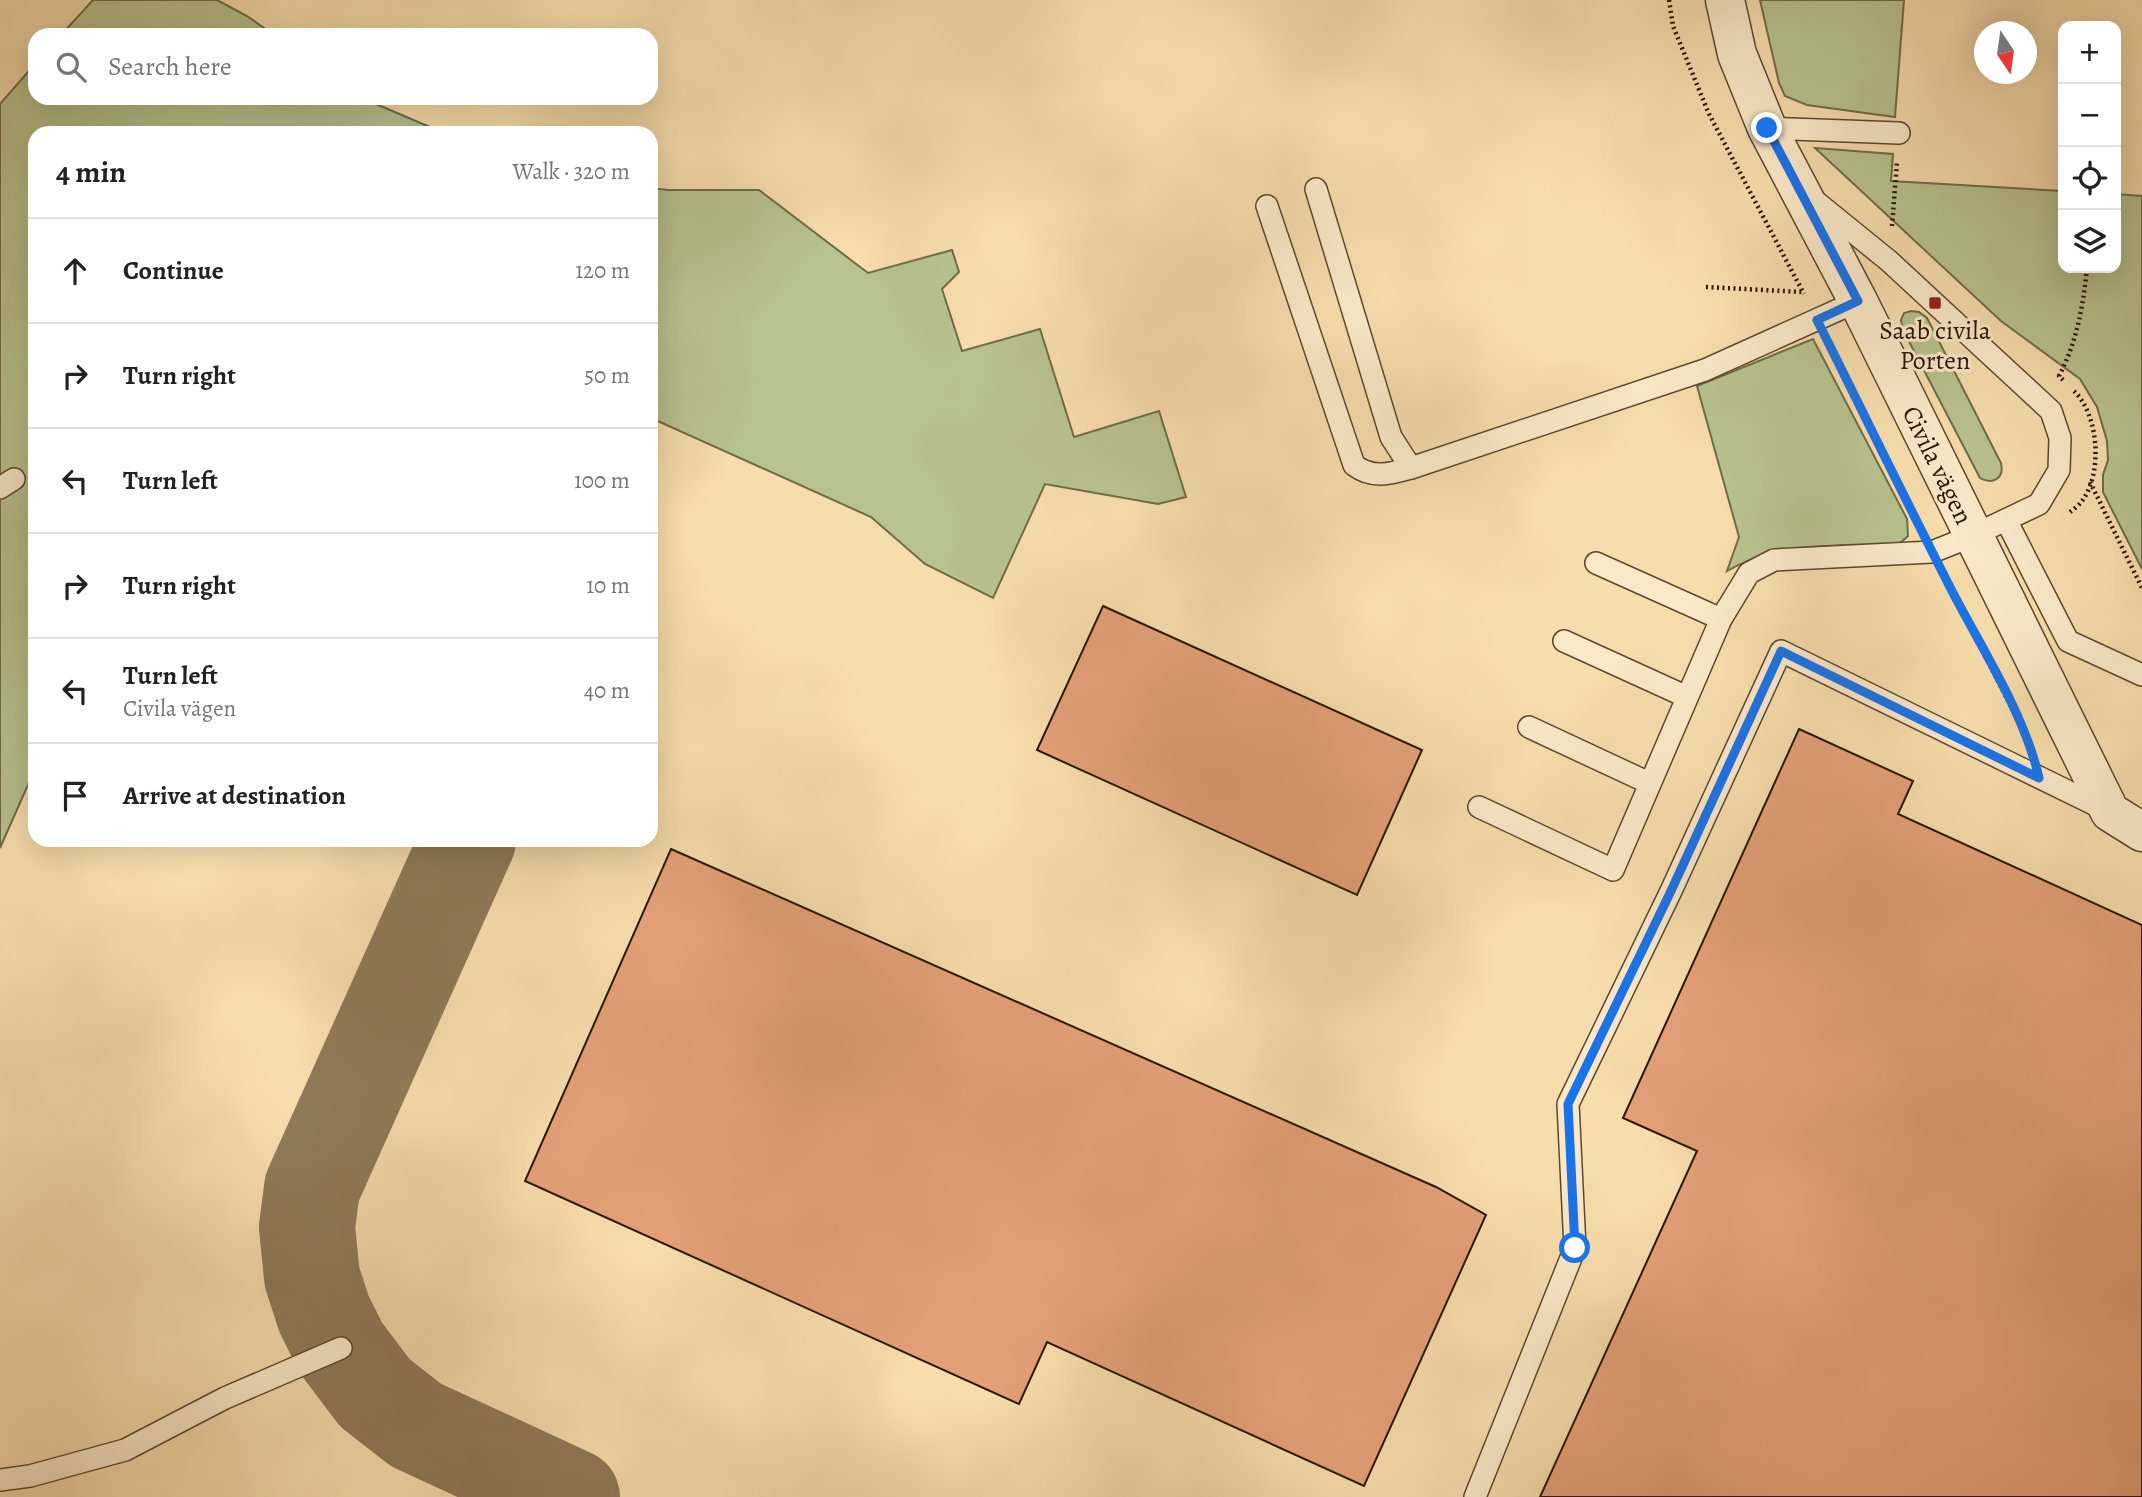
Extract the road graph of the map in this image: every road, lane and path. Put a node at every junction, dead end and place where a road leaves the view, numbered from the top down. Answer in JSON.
{"nodes":[{"id":1,"x":1670,"y":0,"type":"edge"},
{"id":2,"x":1725,"y":0,"type":"edge"},
{"id":3,"x":1767,"y":128,"type":"junction"},
{"id":4,"x":1899,"y":133,"type":"joint"},
{"id":5,"x":1800,"y":189,"type":"junction"},
{"id":6,"x":1316,"y":190,"type":"dead end"},
{"id":7,"x":1267,"y":206,"type":"dead end"},
{"id":8,"x":1889,"y":261,"type":"junction"},
{"id":9,"x":2086,"y":273,"type":"edge"},
{"id":10,"x":1706,"y":286,"type":"dead end"},
{"id":11,"x":1802,"y":292,"type":"junction"},
{"id":12,"x":1858,"y":301,"type":"junction"},
{"id":13,"x":1817,"y":320,"type":"junction"},
{"id":14,"x":2059,"y":376,"type":"dead end"},
{"id":15,"x":1411,"y":468,"type":"junction"},
{"id":16,"x":2091,"y":482,"type":"dead end"},
{"id":17,"x":1989,"y":528,"type":"junction"},
{"id":18,"x":1931,"y":551,"type":"junction"},
{"id":19,"x":1596,"y":563,"type":"dead end"},
{"id":20,"x":2142,"y":588,"type":"edge"},
{"id":21,"x":1721,"y":619,"type":"junction"},
{"id":22,"x":1564,"y":641,"type":"dead end"},
{"id":23,"x":2142,"y":675,"type":"edge"},
{"id":24,"x":1687,"y":697,"type":"junction"},
{"id":25,"x":1529,"y":727,"type":"dead end"},
{"id":26,"x":2039,"y":778,"type":"junction"},
{"id":27,"x":1649,"y":783,"type":"junction"},
{"id":28,"x":1479,"y":807,"type":"dead end"},
{"id":29,"x":2110,"y":812,"type":"junction"},
{"id":30,"x":2142,"y":832,"type":"edge"},
{"id":31,"x":341,"y":1348,"type":"dead end"},
{"id":32,"x":0,"y":1480,"type":"edge"},
{"id":33,"x":1475,"y":1497,"type":"edge"}],
"edges":[{"from":1,"to":11,"type":"path"},
{"from":2,"to":3,"type":"street","name":"Civila vägen"},
{"from":3,"to":4,"type":"lane"},
{"from":3,"to":5,"type":"street","name":"Civila vägen"},
{"from":4,"to":8,"type":"path"},
{"from":5,"to":8,"type":"lane"},
{"from":5,"to":12,"type":"street","name":"Civila vägen"},
{"from":6,"to":15,"type":"lane"},
{"from":7,"to":15,"type":"lane"},
{"from":8,"to":17,"type":"lane"},
{"from":9,"to":14,"type":"path"},
{"from":10,"to":11,"type":"path"},
{"from":11,"to":13,"type":"path"},
{"from":12,"to":13,"type":"lane"},
{"from":12,"to":17,"type":"street","name":"Civila vägen"},
{"from":13,"to":15,"type":"lane"},
{"from":13,"to":18,"type":"path"},
{"from":16,"to":20,"type":"path"},
{"from":17,"to":18,"type":"lane"},
{"from":17,"to":23,"type":"lane"},
{"from":17,"to":29,"type":"street","name":"Civila vägen"},
{"from":18,"to":21,"type":"lane"},
{"from":18,"to":26,"type":"path"},
{"from":19,"to":21,"type":"lane"},
{"from":21,"to":24,"type":"lane"},
{"from":22,"to":24,"type":"lane"},
{"from":24,"to":27,"type":"lane"},
{"from":25,"to":27,"type":"lane"},
{"from":26,"to":29,"type":"lane"},
{"from":26,"to":33,"type":"lane"},
{"from":27,"to":28,"type":"lane"},
{"from":29,"to":30,"type":"street"},
{"from":31,"to":32,"type":"lane"}]}
